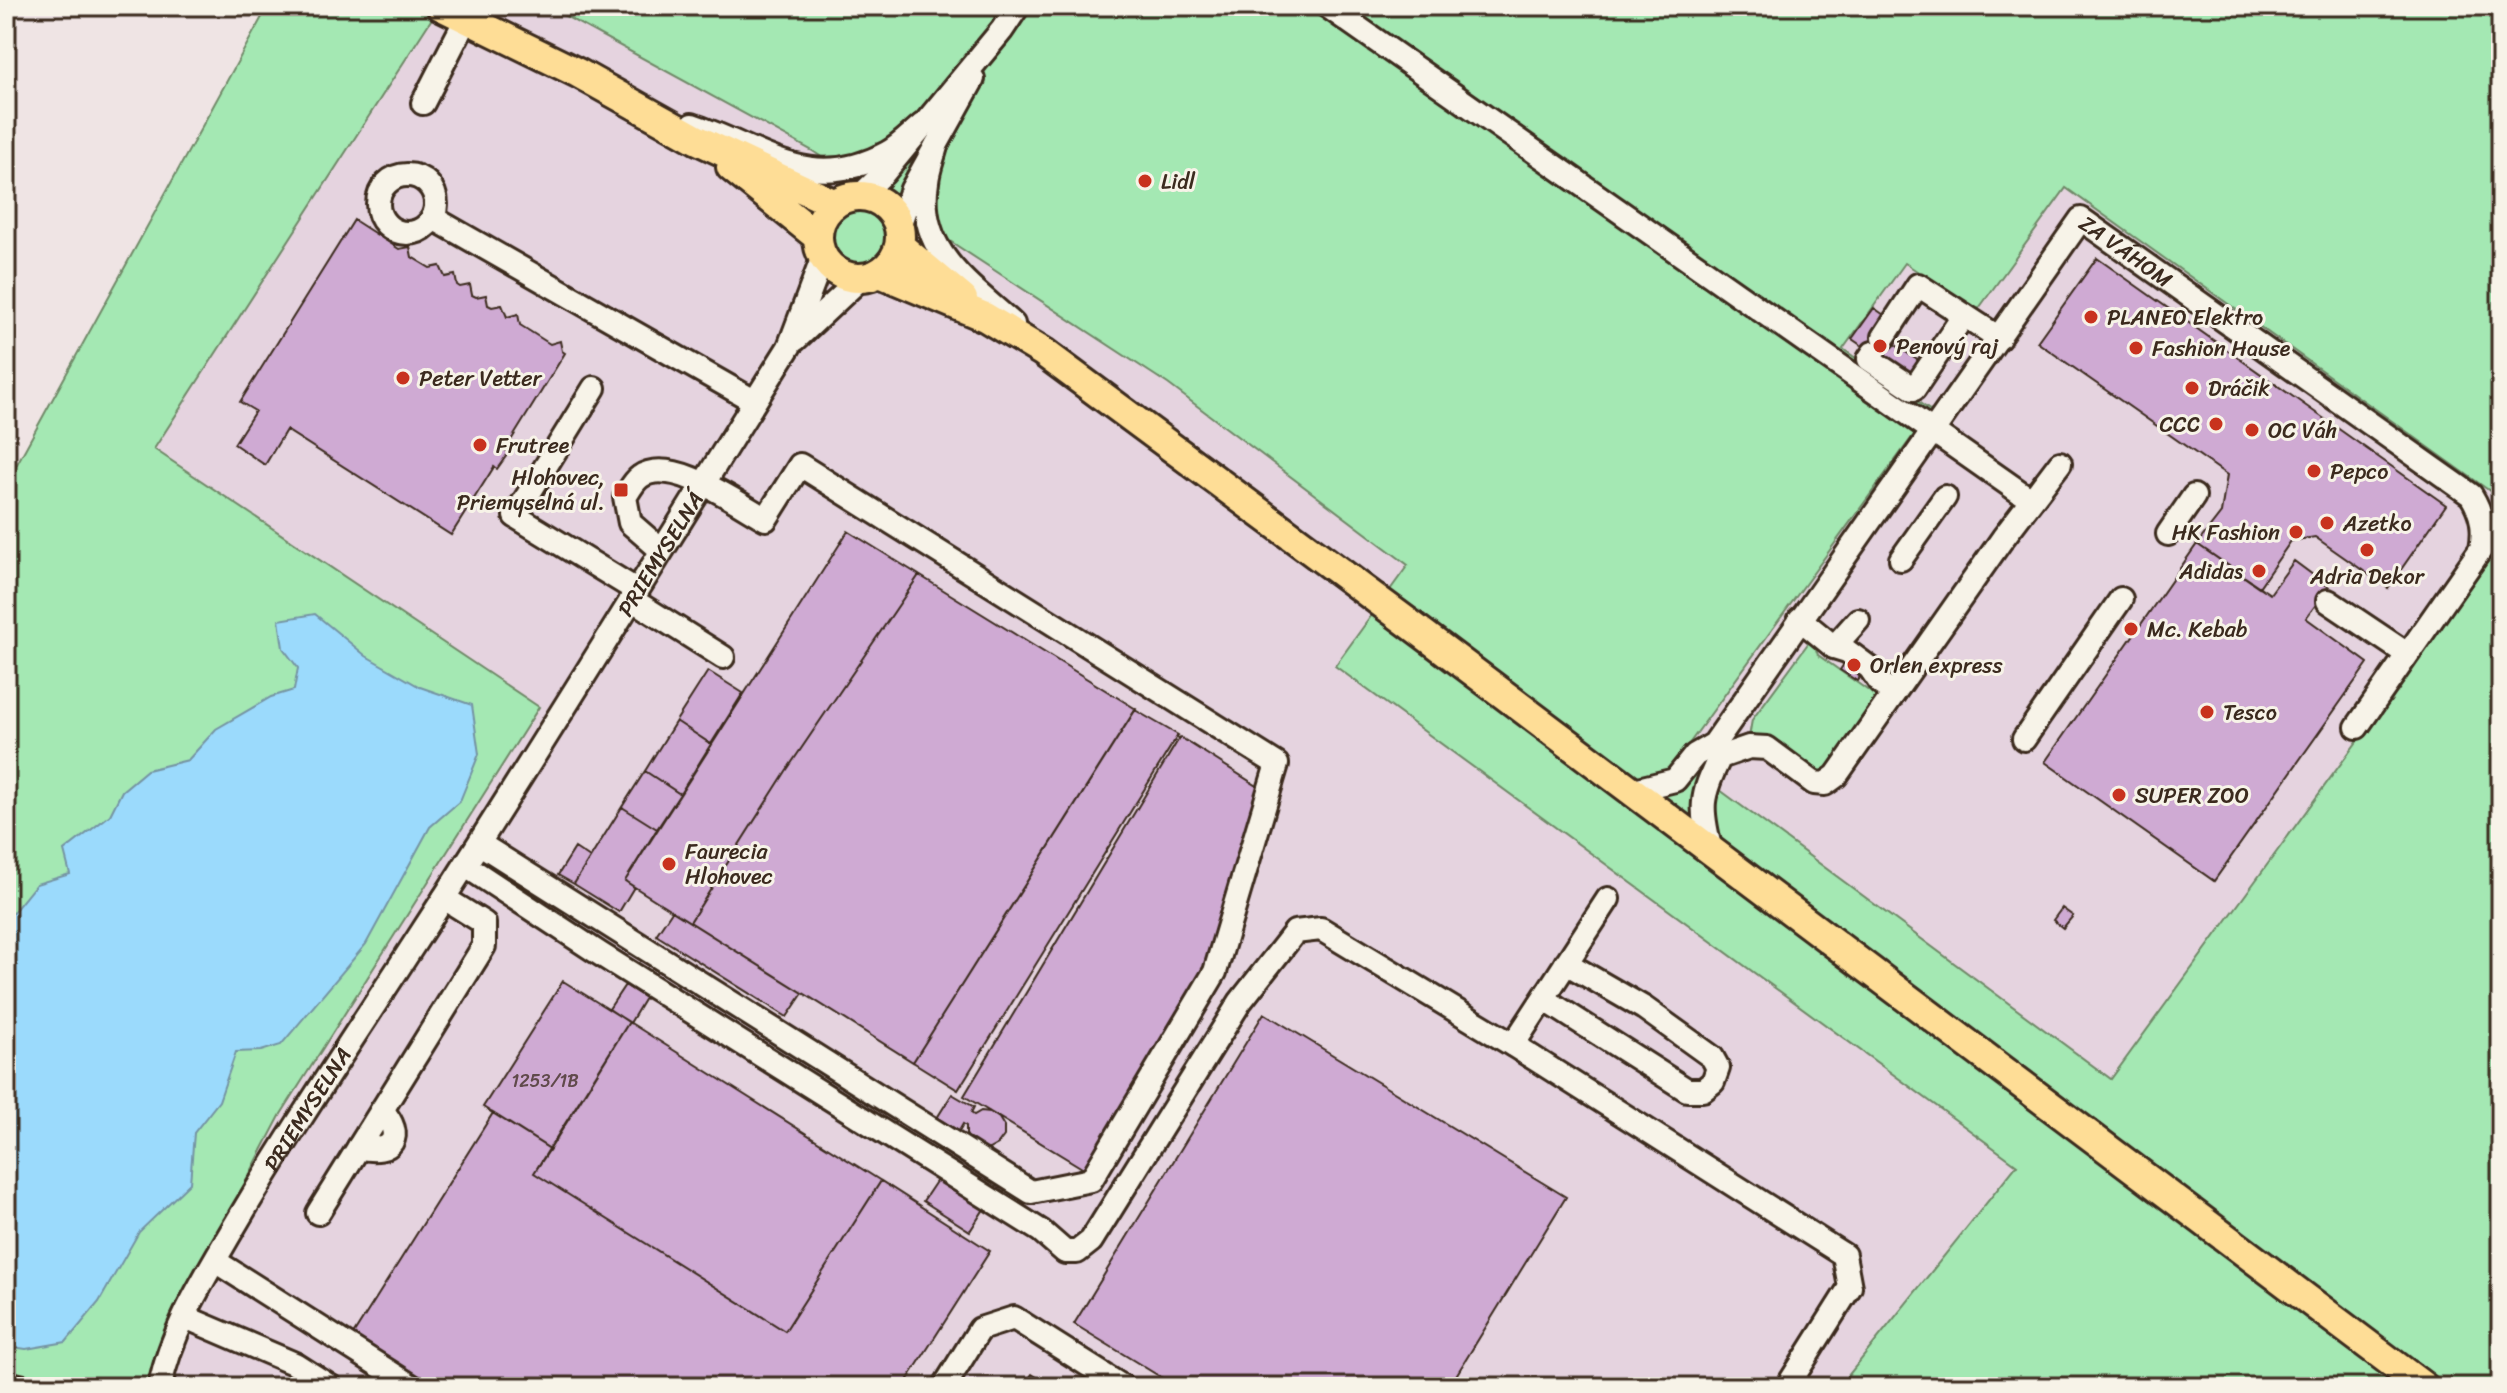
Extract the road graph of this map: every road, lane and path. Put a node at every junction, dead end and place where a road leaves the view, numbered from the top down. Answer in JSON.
{"nodes":[{"id":1,"x":441,"y":6,"type":"edge"},
{"id":2,"x":1018,"y":6,"type":"edge"},
{"id":3,"x":1327,"y":6,"type":"edge"},
{"id":4,"x":466,"y":19,"type":"junction"},
{"id":5,"x":1002,"y":30,"type":"junction"},
{"id":6,"x":423,"y":103,"type":"dead end"},
{"id":7,"x":655,"y":115,"type":"junction"},
{"id":8,"x":922,"y":125,"type":"junction"},
{"id":9,"x":696,"y":139,"type":"junction"},
{"id":10,"x":936,"y":146,"type":"junction"},
{"id":11,"x":847,"y":200,"type":"junction"},
{"id":12,"x":433,"y":218,"type":"dead end"},
{"id":13,"x":899,"y":236,"type":"junction"},
{"id":14,"x":820,"y":247,"type":"junction"},
{"id":15,"x":870,"y":276,"type":"junction"},
{"id":16,"x":1964,"y":315,"type":"junction"},
{"id":17,"x":985,"y":317,"type":"junction"},
{"id":18,"x":1999,"y":338,"type":"junction"},
{"id":19,"x":789,"y":347,"type":"junction"},
{"id":20,"x":1043,"y":352,"type":"junction"},
{"id":21,"x":594,"y":388,"type":"dead end"},
{"id":22,"x":754,"y":401,"type":"junction"},
{"id":23,"x":1932,"y":430,"type":"junction"},
{"id":24,"x":2060,"y":463,"type":"dead end"},
{"id":25,"x":703,"y":483,"type":"junction"},
{"id":26,"x":2194,"y":496,"type":"dead end"},
{"id":27,"x":1945,"y":497,"type":"dead end"},
{"id":28,"x":2031,"y":500,"type":"junction"},
{"id":29,"x":2168,"y":534,"type":"dead end"},
{"id":30,"x":661,"y":550,"type":"junction"},
{"id":31,"x":1901,"y":559,"type":"dead end"},
{"id":32,"x":633,"y":594,"type":"junction"},
{"id":33,"x":2121,"y":599,"type":"dead end"},
{"id":34,"x":2328,"y":601,"type":"dead end"},
{"id":35,"x":1800,"y":619,"type":"junction"},
{"id":36,"x":1858,"y":620,"type":"dead end"},
{"id":37,"x":1834,"y":647,"type":"junction"},
{"id":38,"x":2407,"y":654,"type":"junction"},
{"id":39,"x":723,"y":657,"type":"dead end"},
{"id":40,"x":1887,"y":688,"type":"junction"},
{"id":41,"x":2357,"y":727,"type":"dead end"},
{"id":42,"x":2024,"y":739,"type":"dead end"},
{"id":43,"x":1717,"y":751,"type":"junction"},
{"id":44,"x":1630,"y":791,"type":"junction"},
{"id":45,"x":480,"y":844,"type":"junction"},
{"id":46,"x":1711,"y":851,"type":"junction"},
{"id":47,"x":466,"y":866,"type":"junction"},
{"id":48,"x":444,"y":898,"type":"junction"},
{"id":49,"x":1608,"y":899,"type":"dead end"},
{"id":50,"x":1566,"y":963,"type":"junction"},
{"id":51,"x":1544,"y":999,"type":"junction"},
{"id":52,"x":1513,"y":1045,"type":"junction"},
{"id":53,"x":318,"y":1213,"type":"dead end"},
{"id":54,"x":215,"y":1261,"type":"junction"},
{"id":55,"x":185,"y":1317,"type":"junction"},
{"id":56,"x":6,"y":1383,"type":"edge"},
{"id":57,"x":23,"y":1387,"type":"edge"},
{"id":58,"x":160,"y":1387,"type":"edge"},
{"id":59,"x":331,"y":1387,"type":"edge"},
{"id":60,"x":413,"y":1387,"type":"edge"},
{"id":61,"x":944,"y":1387,"type":"edge"},
{"id":62,"x":1123,"y":1387,"type":"edge"},
{"id":63,"x":1787,"y":1387,"type":"edge"},
{"id":64,"x":2424,"y":1387,"type":"edge"}],
"edges":[{"from":1,"to":4,"type":"main road"},
{"from":2,"to":5,"type":"street"},
{"from":3,"to":23,"type":"street"},
{"from":4,"to":6,"type":"street"},
{"from":4,"to":7,"type":"main road"},
{"from":5,"to":8,"type":"street"},
{"from":5,"to":10,"type":"street"},
{"from":7,"to":8,"type":"street"},
{"from":7,"to":9,"type":"main road"},
{"from":8,"to":11,"type":"street"},
{"from":9,"to":11,"type":"main road"},
{"from":9,"to":14,"type":"main road"},
{"from":10,"to":13,"type":"street"},
{"from":10,"to":20,"type":"street"},
{"from":11,"to":13,"type":"main road"},
{"from":11,"to":14,"type":"main road"},
{"from":12,"to":22,"type":"street"},
{"from":13,"to":15,"type":"main road"},
{"from":13,"to":17,"type":"main road"},
{"from":14,"to":15,"type":"main road"},
{"from":14,"to":19,"type":"street","name":"PRIEMYSELNÁ"},
{"from":15,"to":17,"type":"main road"},
{"from":15,"to":19,"type":"street","name":"PRIEMYSELNÁ"},
{"from":16,"to":16,"type":"street"},
{"from":16,"to":18,"type":"street"},
{"from":17,"to":20,"type":"main road"},
{"from":18,"to":23,"type":"street","name":"ZA VÁHOM"},
{"from":18,"to":38,"type":"street","name":"ZA VÁHOM"},
{"from":19,"to":22,"type":"street","name":"PRIEMYSELNÁ"},
{"from":20,"to":44,"type":"main road"},
{"from":21,"to":32,"type":"street"},
{"from":22,"to":25,"type":"street","name":"PRIEMYSELNÁ"},
{"from":23,"to":28,"type":"street"},
{"from":23,"to":35,"type":"street","name":"ZA VÁHOM"},
{"from":24,"to":28,"type":"street"},
{"from":25,"to":30,"type":"street","name":"PRIEMYSELNÁ"},
{"from":25,"to":30,"type":"street"},
{"from":25,"to":45,"type":"street"},
{"from":26,"to":29,"type":"street"},
{"from":27,"to":31,"type":"street"},
{"from":28,"to":40,"type":"street"},
{"from":30,"to":32,"type":"street","name":"PRIEMYSELNÁ"},
{"from":32,"to":39,"type":"street"},
{"from":32,"to":45,"type":"street","name":"PRIEMYSELNÁ"},
{"from":33,"to":42,"type":"street"},
{"from":34,"to":38,"type":"street"},
{"from":35,"to":37,"type":"street"},
{"from":35,"to":43,"type":"street","name":"ZA VÁHOM"},
{"from":36,"to":37,"type":"street"},
{"from":37,"to":40,"type":"street"},
{"from":38,"to":41,"type":"street","name":"ZA VÁHOM"},
{"from":40,"to":43,"type":"street"},
{"from":43,"to":44,"type":"street"},
{"from":43,"to":46,"type":"street"},
{"from":44,"to":46,"type":"main road"},
{"from":45,"to":47,"type":"street","name":"PRIEMYSELNÁ"},
{"from":46,"to":64,"type":"main road"},
{"from":47,"to":48,"type":"street","name":"PRIEMYSELNÁ"},
{"from":47,"to":52,"type":"street"},
{"from":48,"to":53,"type":"street"},
{"from":48,"to":54,"type":"street","name":"PRIEMYSELNÁ"},
{"from":49,"to":50,"type":"street"},
{"from":50,"to":51,"type":"street"},
{"from":50,"to":51,"type":"street"},
{"from":51,"to":52,"type":"street"},
{"from":52,"to":63,"type":"street"},
{"from":54,"to":55,"type":"street","name":"PRIEMYSELNÁ"},
{"from":54,"to":60,"type":"street"},
{"from":55,"to":58,"type":"street","name":"PRIEMYSELNÁ"},
{"from":55,"to":59,"type":"street"},
{"from":56,"to":57,"type":"street"},
{"from":61,"to":62,"type":"street"}]}
